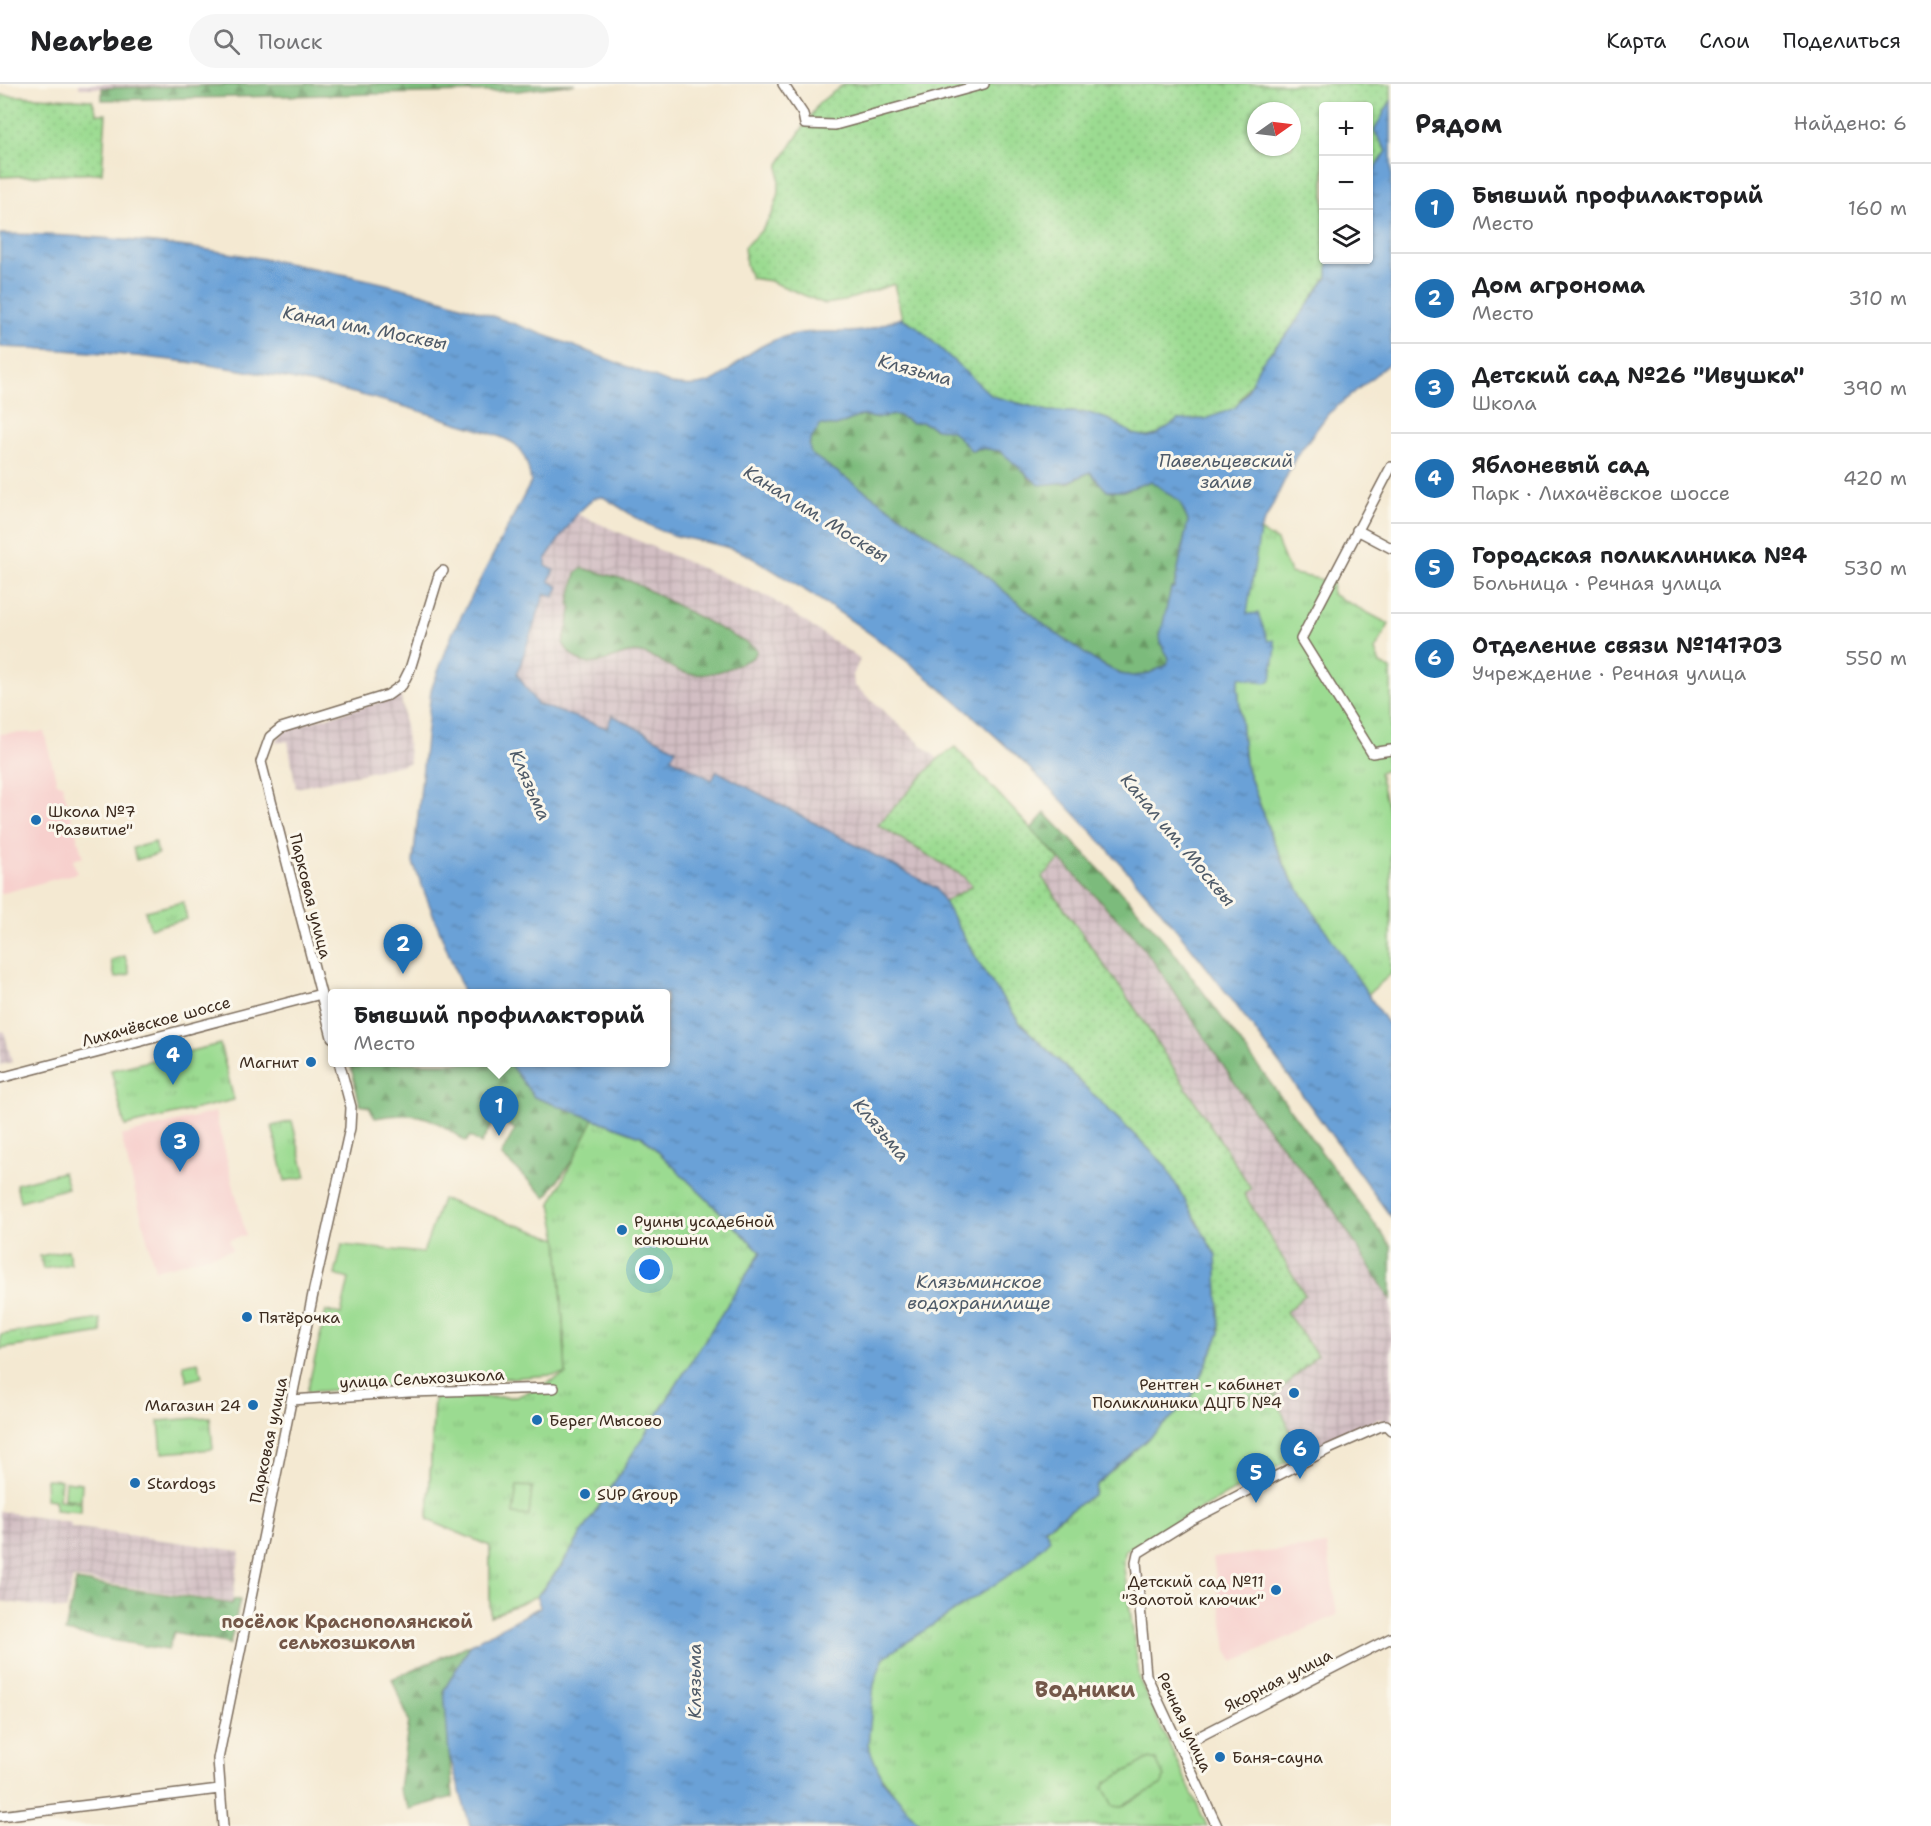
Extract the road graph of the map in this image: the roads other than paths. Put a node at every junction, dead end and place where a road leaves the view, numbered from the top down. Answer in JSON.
{"nodes":[{"id":1,"x":783,"y":84,"type":"edge"},
{"id":2,"x":984,"y":84,"type":"edge"},
{"id":3,"x":1391,"y":467,"type":"edge"},
{"id":4,"x":1357,"y":530,"type":"junction"},
{"id":5,"x":1391,"y":548,"type":"edge"},
{"id":6,"x":443,"y":571,"type":"dead end"},
{"id":7,"x":1391,"y":750,"type":"edge"},
{"id":8,"x":321,"y":994,"type":"junction"},
{"id":9,"x":328,"y":1019,"type":"edge"},
{"id":10,"x":340,"y":1067,"type":"edge"},
{"id":11,"x":0,"y":1078,"type":"edge"},
{"id":12,"x":554,"y":1388,"type":"dead end"},
{"id":13,"x":292,"y":1401,"type":"junction"},
{"id":14,"x":1391,"y":1430,"type":"edge"},
{"id":15,"x":1391,"y":1638,"type":"edge"},
{"id":16,"x":1179,"y":1748,"type":"junction"},
{"id":17,"x":219,"y":1790,"type":"junction"},
{"id":18,"x":0,"y":1816,"type":"edge"},
{"id":19,"x":223,"y":1826,"type":"edge"},
{"id":20,"x":1216,"y":1826,"type":"edge"}],
"edges":[{"from":1,"to":2,"type":"street"},
{"from":3,"to":4,"type":"street"},
{"from":4,"to":5,"type":"street"},
{"from":4,"to":7,"type":"street"},
{"from":6,"to":8,"type":"street","name":"Парковая улица"},
{"from":8,"to":9,"type":"street","name":"Парковая улица"},
{"from":8,"to":11,"type":"street","name":"Лихачёвское шоссе"},
{"from":10,"to":13,"type":"street","name":"Парковая улица"},
{"from":12,"to":13,"type":"street","name":"улица Сельхозшкола"},
{"from":13,"to":17,"type":"street","name":"Парковая улица"},
{"from":14,"to":16,"type":"street","name":"Речная улица"},
{"from":15,"to":16,"type":"street","name":"Якорная улица"},
{"from":16,"to":20,"type":"street","name":"Речная улица"},
{"from":17,"to":18,"type":"street"},
{"from":17,"to":19,"type":"street","name":"Парковая улица"}]}
